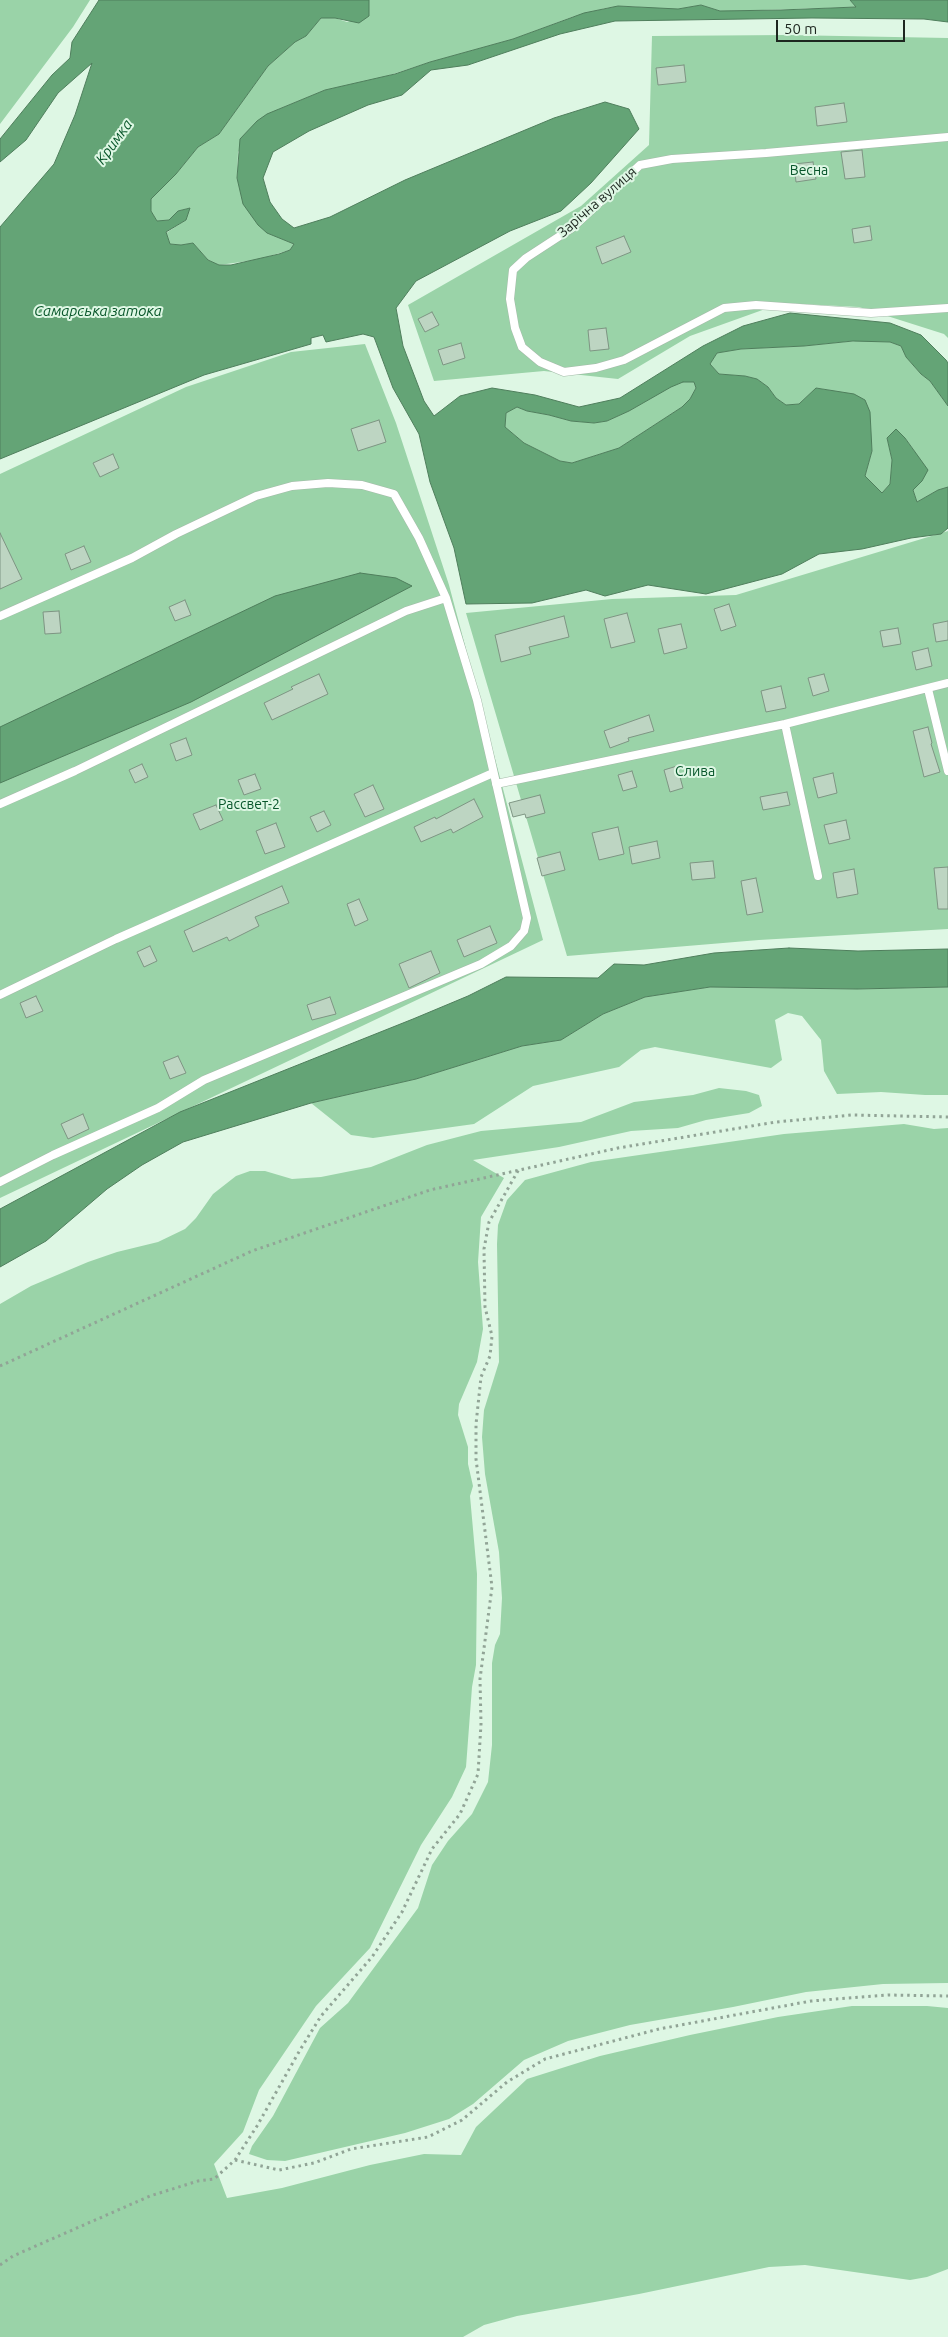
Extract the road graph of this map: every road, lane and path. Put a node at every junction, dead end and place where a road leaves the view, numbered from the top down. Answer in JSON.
{"nodes":[{"id":1,"x":948,"y":137,"type":"edge"},
{"id":2,"x":948,"y":308,"type":"edge"},
{"id":3,"x":446,"y":598,"type":"junction"},
{"id":4,"x":0,"y":616,"type":"edge"},
{"id":5,"x":948,"y":683,"type":"edge"},
{"id":6,"x":928,"y":689,"type":"junction"},
{"id":7,"x":785,"y":724,"type":"junction"},
{"id":8,"x":948,"y":772,"type":"edge"},
{"id":9,"x":493,"y":773,"type":"junction"},
{"id":10,"x":496,"y":784,"type":"junction"},
{"id":11,"x":0,"y":804,"type":"edge"},
{"id":12,"x":818,"y":876,"type":"dead end"},
{"id":13,"x":0,"y":995,"type":"edge"},
{"id":14,"x":948,"y":1117,"type":"edge"},
{"id":15,"x":520,"y":1169,"type":"junction"},
{"id":16,"x":0,"y":1182,"type":"edge"},
{"id":17,"x":0,"y":1366,"type":"edge"},
{"id":18,"x":948,"y":1996,"type":"edge"},
{"id":19,"x":235,"y":2160,"type":"junction"},
{"id":20,"x":0,"y":2265,"type":"edge"}],
"edges":[{"from":1,"to":2,"type":"lane","name":"Зарічна вулиця"},
{"from":3,"to":4,"type":"lane"},
{"from":3,"to":9,"type":"lane"},
{"from":3,"to":11,"type":"lane"},
{"from":5,"to":6,"type":"lane"},
{"from":6,"to":7,"type":"lane"},
{"from":6,"to":8,"type":"lane"},
{"from":7,"to":10,"type":"lane"},
{"from":7,"to":12,"type":"lane"},
{"from":9,"to":10,"type":"lane"},
{"from":9,"to":13,"type":"lane"},
{"from":10,"to":16,"type":"lane"},
{"from":14,"to":15,"type":"path"},
{"from":15,"to":17,"type":"path"},
{"from":15,"to":19,"type":"path"},
{"from":18,"to":19,"type":"path"},
{"from":19,"to":20,"type":"path"}]}
